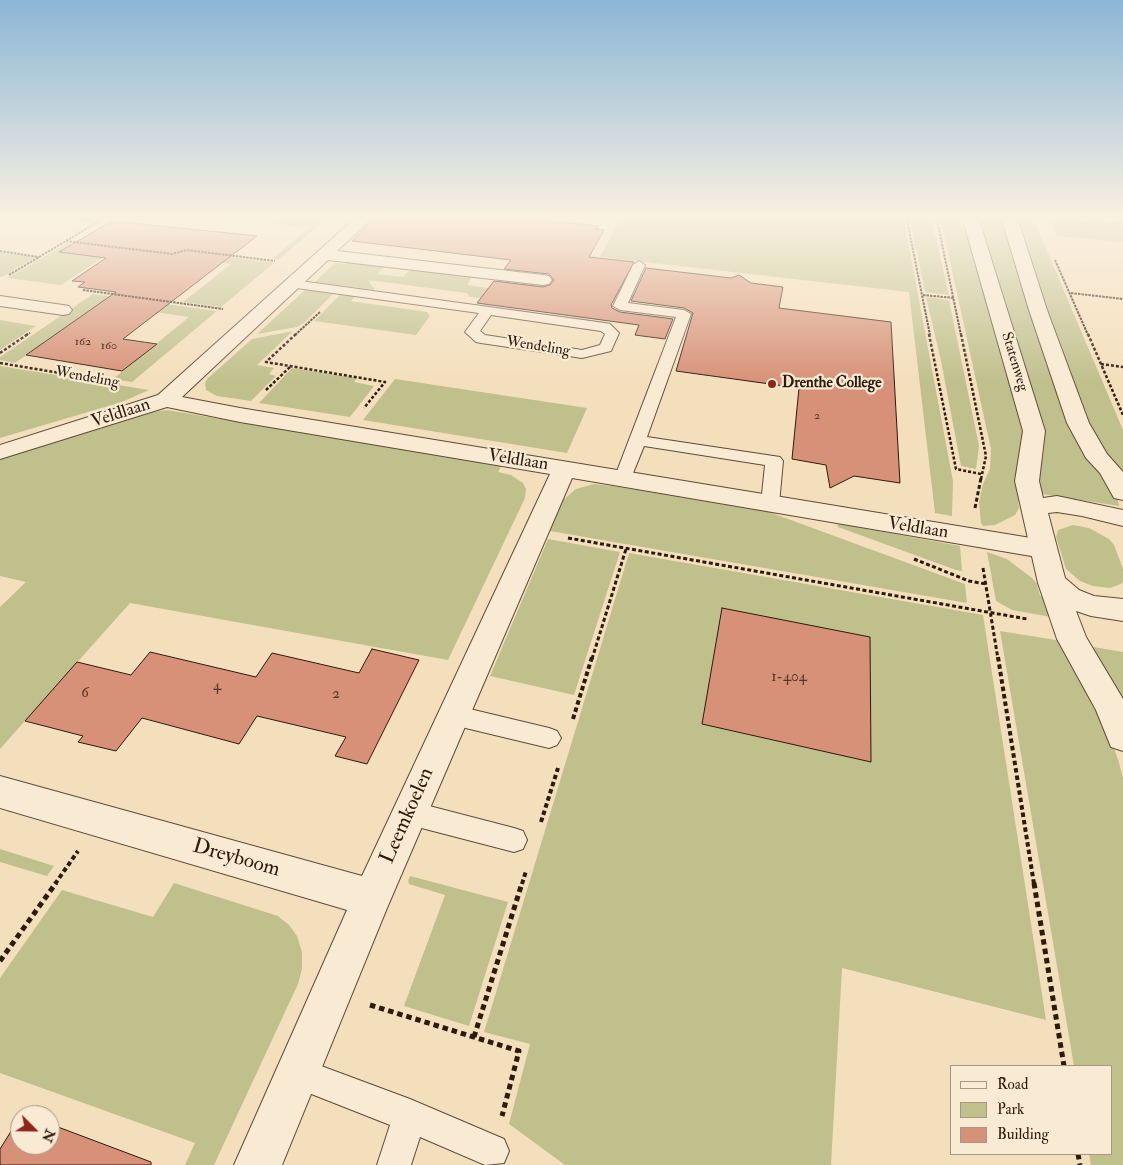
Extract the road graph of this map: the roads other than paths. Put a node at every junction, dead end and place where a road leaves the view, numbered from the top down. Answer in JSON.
{"nodes":[{"id":1,"x":304,"y":274,"type":"edge"},
{"id":2,"x":477,"y":274,"type":"edge"},
{"id":3,"x":635,"y":274,"type":"edge"},
{"id":4,"x":986,"y":274,"type":"edge"},
{"id":5,"x":1027,"y":274,"type":"edge"},
{"id":6,"x":543,"y":280,"type":"dead end"},
{"id":7,"x":294,"y":284,"type":"junction"},
{"id":8,"x":0,"y":301,"type":"edge"},
{"id":9,"x":63,"y":310,"type":"dead end"},
{"id":10,"x":487,"y":311,"type":"junction"},
{"id":11,"x":170,"y":396,"type":"junction"},
{"id":12,"x":636,"y":440,"type":"junction"},
{"id":13,"x":0,"y":452,"type":"edge"},
{"id":14,"x":564,"y":469,"type":"junction"},
{"id":15,"x":623,"y":479,"type":"junction"},
{"id":16,"x":1123,"y":492,"type":"edge"},
{"id":17,"x":770,"y":504,"type":"junction"},
{"id":18,"x":1033,"y":507,"type":"junction"},
{"id":19,"x":1123,"y":518,"type":"edge"},
{"id":20,"x":1043,"y":549,"type":"junction"},
{"id":21,"x":1052,"y":583,"type":"junction"},
{"id":22,"x":1123,"y":610,"type":"edge"},
{"id":23,"x":453,"y":715,"type":"junction"},
{"id":24,"x":1123,"y":737,"type":"edge"},
{"id":25,"x":549,"y":738,"type":"dead end"},
{"id":26,"x":0,"y":792,"type":"edge"},
{"id":27,"x":410,"y":813,"type":"junction"},
{"id":28,"x":514,"y":840,"type":"dead end"},
{"id":29,"x":372,"y":898,"type":"junction"},
{"id":30,"x":297,"y":1073,"type":"junction"},
{"id":31,"x":410,"y":1116,"type":"junction"},
{"id":32,"x":492,"y":1151,"type":"road end"},
{"id":33,"x":258,"y":1165,"type":"edge"},
{"id":34,"x":394,"y":1165,"type":"edge"}],
"edges":[{"from":1,"to":7,"type":"street"},
{"from":2,"to":6,"type":"street"},
{"from":3,"to":12,"type":"lane"},
{"from":4,"to":18,"type":"street","name":"Statenweg"},
{"from":5,"to":16,"type":"street"},
{"from":7,"to":10,"type":"lane","name":"Wendeling"},
{"from":7,"to":11,"type":"street"},
{"from":8,"to":9,"type":"street"},
{"from":10,"to":10,"type":"lane","name":"Wendeling"},
{"from":11,"to":13,"type":"street","name":"Veldlaan"},
{"from":11,"to":14,"type":"street","name":"Veldlaan"},
{"from":12,"to":15,"type":"lane"},
{"from":12,"to":17,"type":"lane"},
{"from":14,"to":15,"type":"street","name":"Veldlaan"},
{"from":14,"to":23,"type":"street","name":"Leemkoelen"},
{"from":15,"to":17,"type":"street","name":"Veldlaan"},
{"from":17,"to":20,"type":"street","name":"Veldlaan"},
{"from":18,"to":19,"type":"street"},
{"from":18,"to":20,"type":"street","name":"Statenweg"},
{"from":20,"to":21,"type":"street","name":"Statenweg"},
{"from":21,"to":22,"type":"street"},
{"from":21,"to":24,"type":"street","name":"Statenweg"},
{"from":23,"to":25,"type":"lane"},
{"from":23,"to":27,"type":"street","name":"Leemkoelen"},
{"from":26,"to":29,"type":"street","name":"Dreyboom"},
{"from":27,"to":28,"type":"lane"},
{"from":27,"to":29,"type":"street","name":"Leemkoelen"},
{"from":29,"to":30,"type":"street","name":"Leemkoelen"},
{"from":30,"to":31,"type":"lane"},
{"from":30,"to":33,"type":"street","name":"Leemkoelen"},
{"from":31,"to":32,"type":"lane"},
{"from":31,"to":34,"type":"lane"}]}
